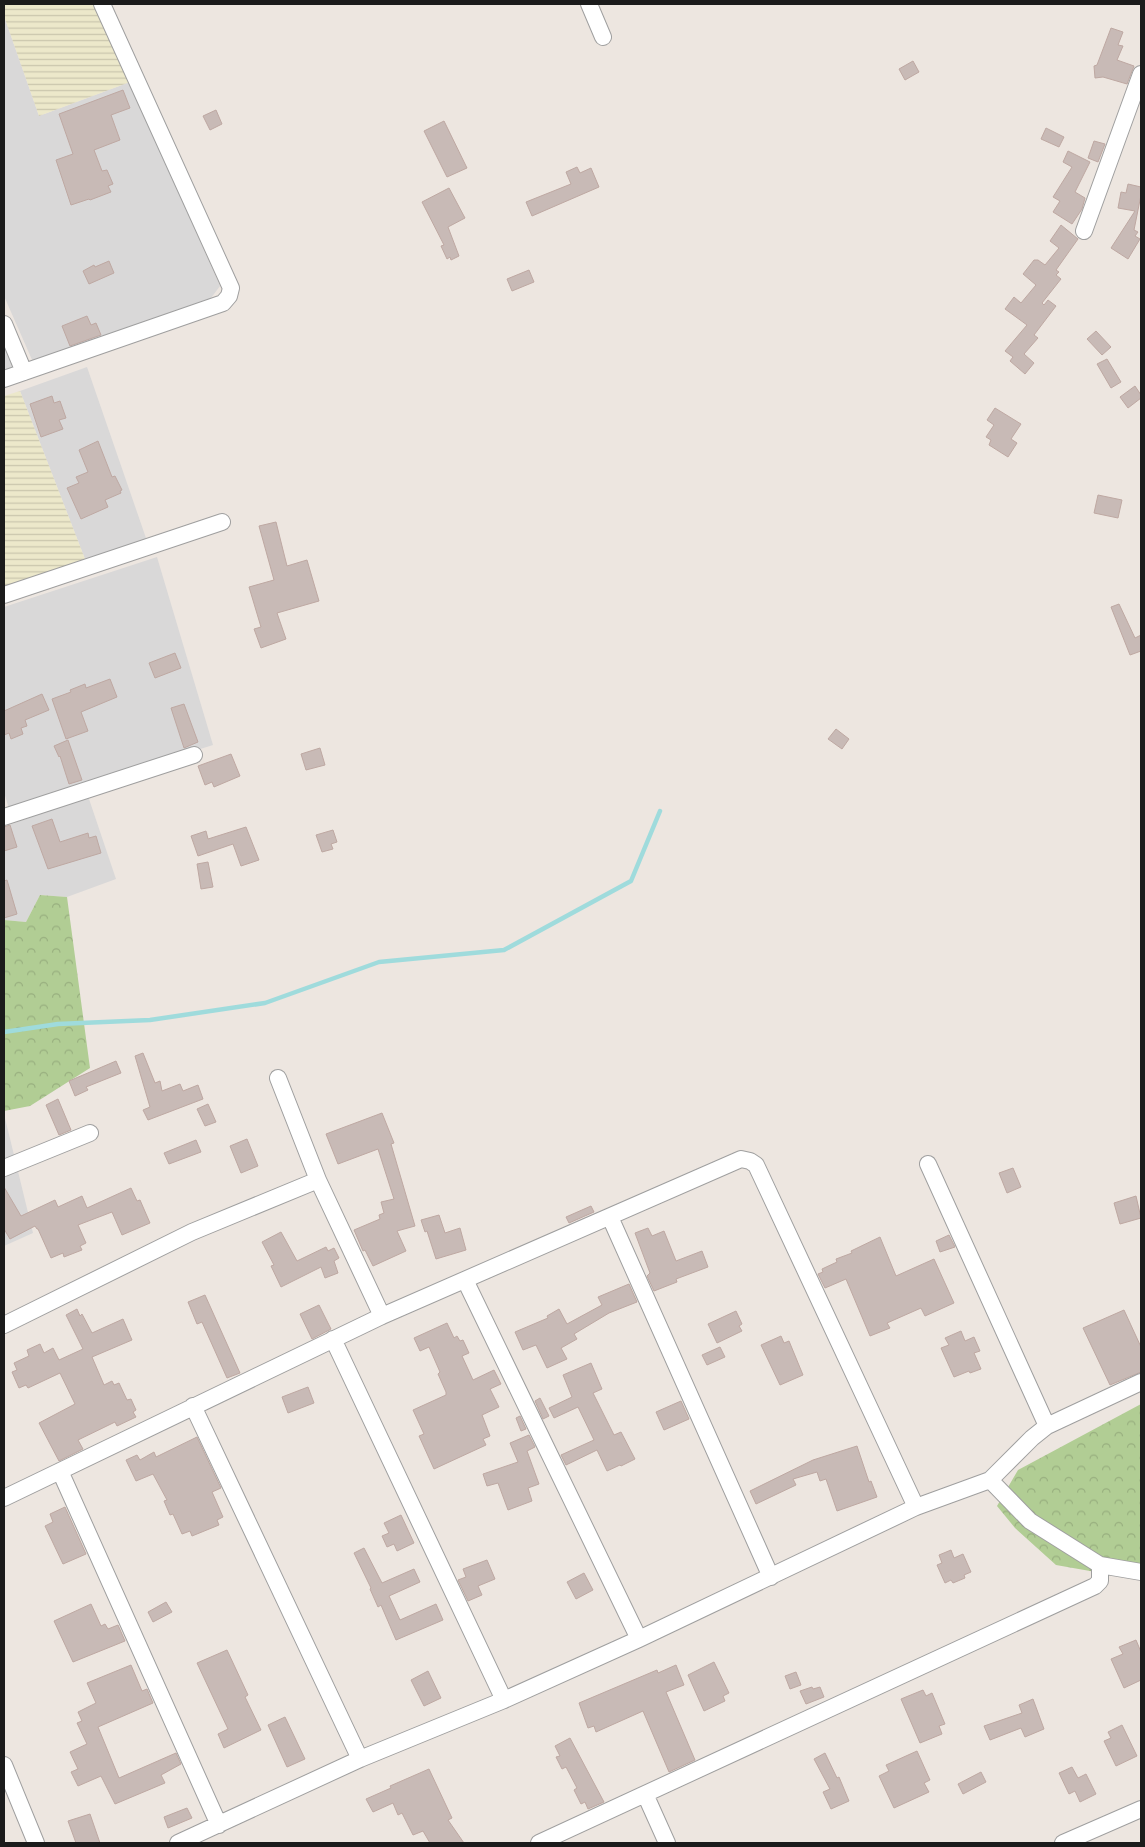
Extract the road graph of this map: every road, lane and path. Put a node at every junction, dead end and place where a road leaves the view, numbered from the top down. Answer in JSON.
{"nodes":[{"id":1,"x":102,"y":4,"type":"edge"},
{"id":2,"x":589,"y":4,"type":"edge"},
{"id":3,"x":603,"y":37,"type":"dead end"},
{"id":4,"x":1141,"y":74,"type":"edge"},
{"id":5,"x":1084,"y":231,"type":"dead end"},
{"id":6,"x":4,"y":324,"type":"edge"},
{"id":7,"x":24,"y":372,"type":"junction"},
{"id":8,"x":4,"y":379,"type":"edge"},
{"id":9,"x":222,"y":522,"type":"dead end"},
{"id":10,"x":4,"y":595,"type":"edge"},
{"id":11,"x":194,"y":755,"type":"dead end"},
{"id":12,"x":4,"y":817,"type":"edge"},
{"id":13,"x":278,"y":1078,"type":"dead end"},
{"id":14,"x":90,"y":1133,"type":"dead end"},
{"id":15,"x":928,"y":1164,"type":"dead end"},
{"id":16,"x":4,"y":1168,"type":"edge"},
{"id":17,"x":318,"y":1180,"type":"junction"},
{"id":18,"x":610,"y":1217,"type":"junction"},
{"id":19,"x":465,"y":1280,"type":"junction"},
{"id":20,"x":382,"y":1316,"type":"junction"},
{"id":21,"x":4,"y":1325,"type":"edge"},
{"id":22,"x":333,"y":1339,"type":"junction"},
{"id":23,"x":1141,"y":1382,"type":"edge"},
{"id":24,"x":193,"y":1406,"type":"junction"},
{"id":25,"x":1047,"y":1426,"type":"junction"},
{"id":26,"x":60,"y":1471,"type":"junction"},
{"id":27,"x":990,"y":1480,"type":"junction"},
{"id":28,"x":4,"y":1498,"type":"edge"},
{"id":29,"x":916,"y":1506,"type":"junction"},
{"id":30,"x":1100,"y":1565,"type":"junction"},
{"id":31,"x":1141,"y":1572,"type":"edge"},
{"id":32,"x":771,"y":1576,"type":"junction"},
{"id":33,"x":639,"y":1639,"type":"junction"},
{"id":34,"x":504,"y":1700,"type":"junction"},
{"id":35,"x":360,"y":1759,"type":"junction"},
{"id":36,"x":4,"y":1765,"type":"edge"},
{"id":37,"x":645,"y":1794,"type":"junction"},
{"id":38,"x":1141,"y":1809,"type":"edge"},
{"id":39,"x":219,"y":1825,"type":"junction"},
{"id":40,"x":36,"y":1843,"type":"edge"},
{"id":41,"x":178,"y":1843,"type":"edge"},
{"id":42,"x":539,"y":1843,"type":"edge"},
{"id":43,"x":667,"y":1843,"type":"edge"},
{"id":44,"x":1063,"y":1843,"type":"edge"}],
"edges":[{"from":1,"to":7,"type":"street"},
{"from":2,"to":3,"type":"street"},
{"from":4,"to":5,"type":"street"},
{"from":6,"to":7,"type":"street"},
{"from":7,"to":8,"type":"street"},
{"from":9,"to":10,"type":"street"},
{"from":11,"to":12,"type":"street"},
{"from":13,"to":17,"type":"street"},
{"from":14,"to":16,"type":"street"},
{"from":15,"to":25,"type":"street"},
{"from":17,"to":20,"type":"street"},
{"from":17,"to":21,"type":"street"},
{"from":18,"to":19,"type":"street"},
{"from":18,"to":29,"type":"street"},
{"from":18,"to":32,"type":"street"},
{"from":19,"to":20,"type":"street"},
{"from":19,"to":33,"type":"street"},
{"from":20,"to":22,"type":"street"},
{"from":22,"to":24,"type":"street"},
{"from":22,"to":34,"type":"street"},
{"from":23,"to":25,"type":"street"},
{"from":24,"to":26,"type":"street"},
{"from":24,"to":35,"type":"street"},
{"from":25,"to":27,"type":"street"},
{"from":26,"to":28,"type":"street"},
{"from":26,"to":39,"type":"street"},
{"from":27,"to":29,"type":"street"},
{"from":27,"to":30,"type":"street"},
{"from":29,"to":32,"type":"street"},
{"from":30,"to":31,"type":"street"},
{"from":30,"to":37,"type":"street"},
{"from":32,"to":33,"type":"street"},
{"from":33,"to":34,"type":"street"},
{"from":34,"to":35,"type":"street"},
{"from":35,"to":39,"type":"street"},
{"from":36,"to":40,"type":"street"},
{"from":37,"to":42,"type":"street"},
{"from":37,"to":43,"type":"street"},
{"from":38,"to":44,"type":"street"},
{"from":39,"to":41,"type":"street"}]}
